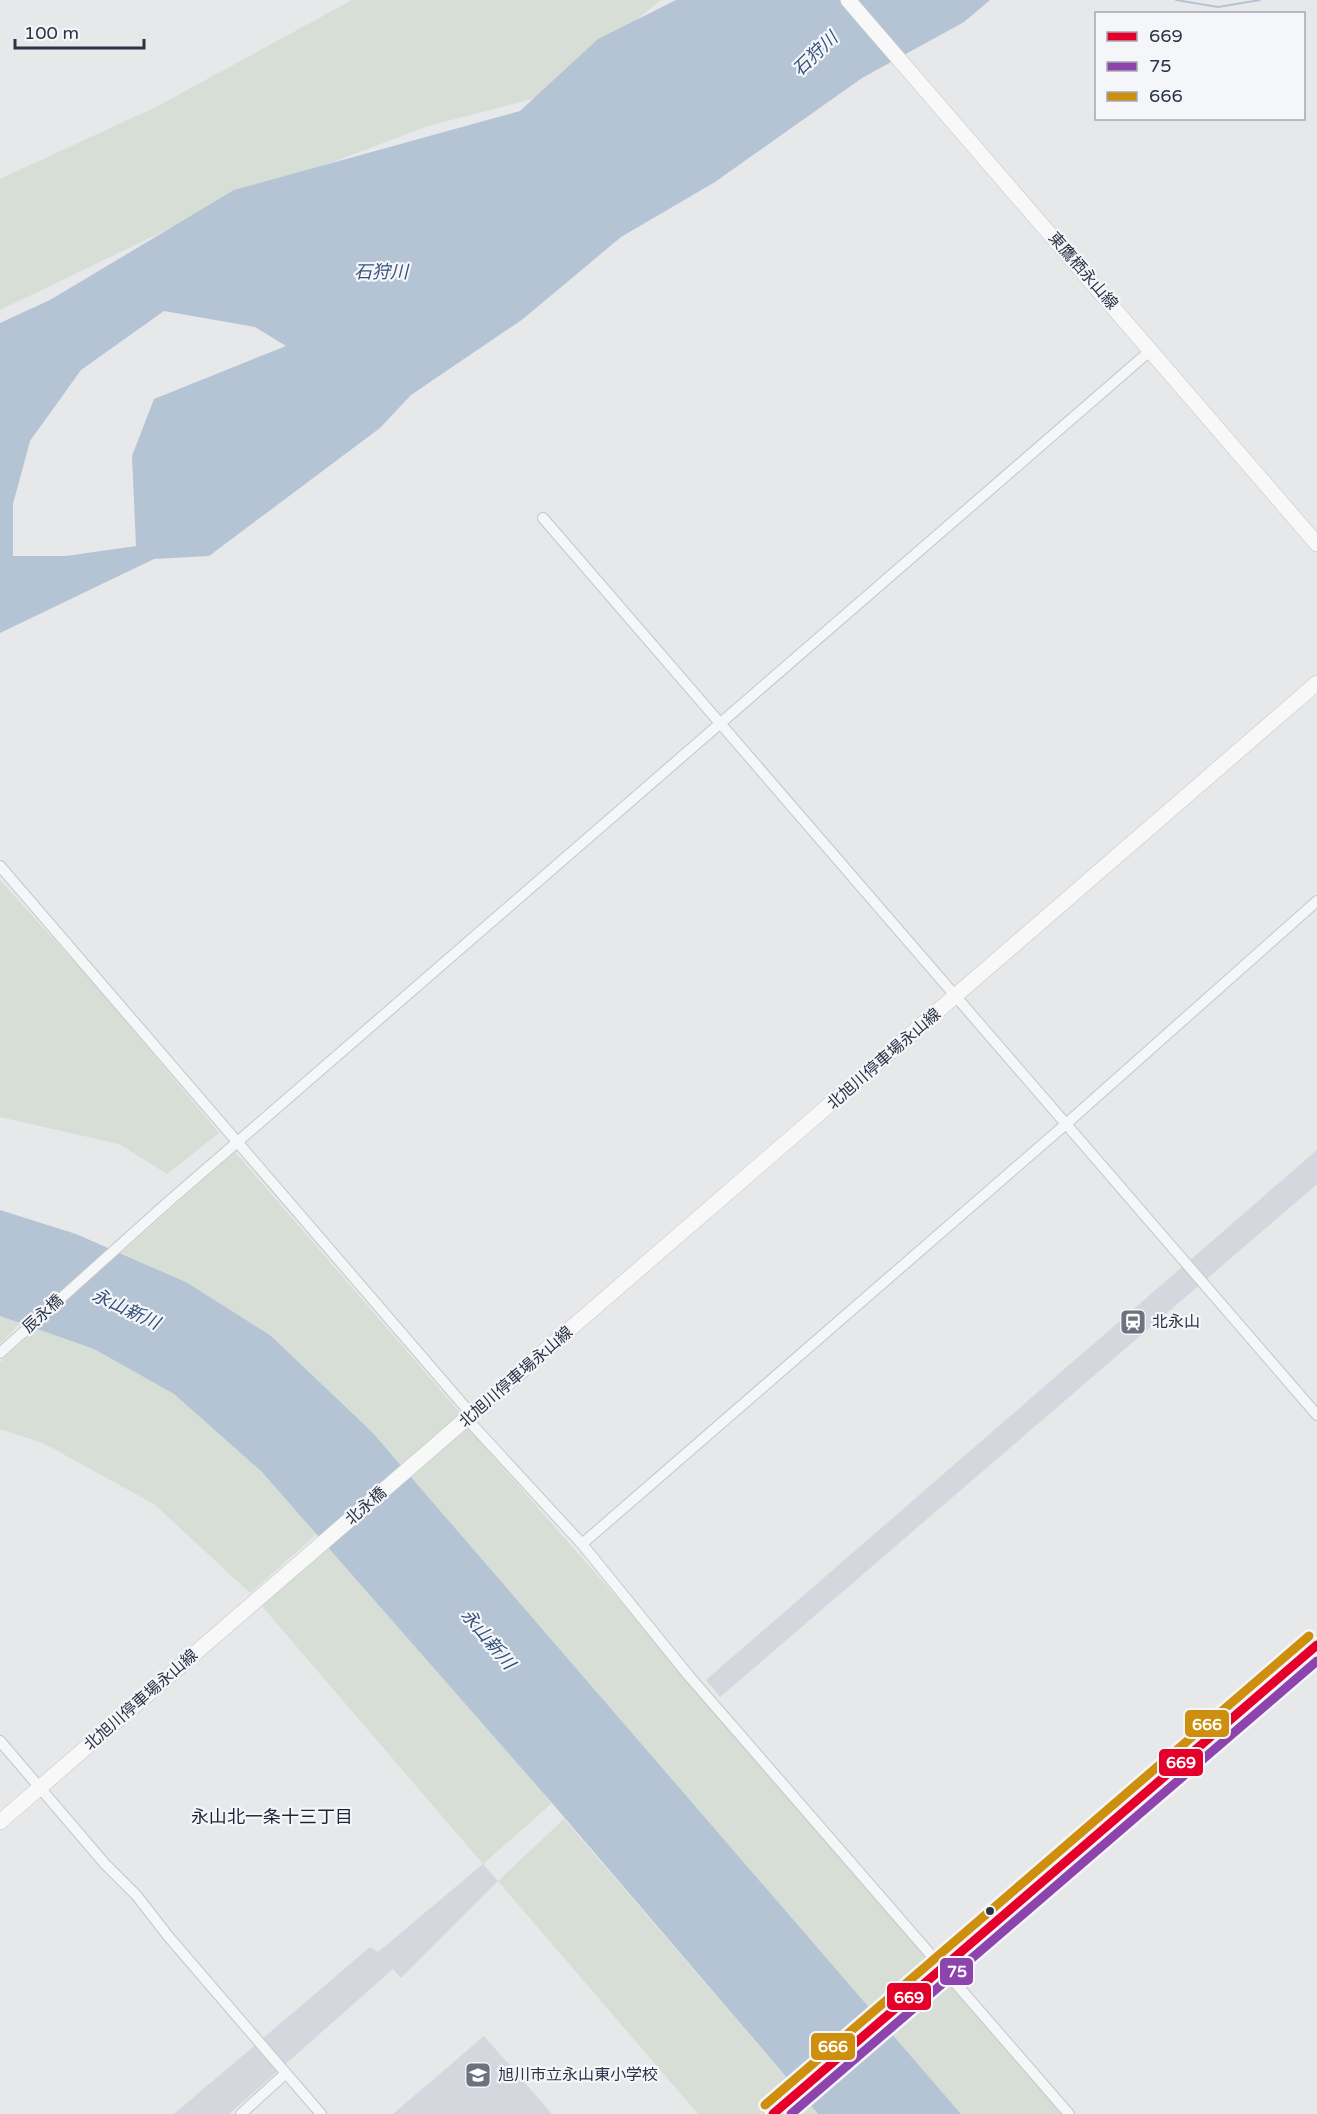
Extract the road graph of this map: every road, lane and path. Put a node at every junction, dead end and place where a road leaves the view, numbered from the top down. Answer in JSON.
{"nodes":[{"id":1,"x":848,"y":0,"type":"edge"},
{"id":2,"x":1151,"y":351,"type":"junction"},
{"id":3,"x":543,"y":518,"type":"dead end"},
{"id":4,"x":1317,"y":543,"type":"edge"},
{"id":5,"x":1317,"y":683,"type":"edge"},
{"id":6,"x":720,"y":723,"type":"junction"},
{"id":7,"x":0,"y":866,"type":"edge"},
{"id":8,"x":1317,"y":901,"type":"edge"},
{"id":9,"x":955,"y":997,"type":"junction"},
{"id":10,"x":1066,"y":1124,"type":"junction"},
{"id":11,"x":238,"y":1142,"type":"junction"},
{"id":12,"x":0,"y":1353,"type":"edge"},
{"id":13,"x":1317,"y":1415,"type":"edge"},
{"id":14,"x":470,"y":1417,"type":"junction"},
{"id":15,"x":450,"y":1434,"type":"joint"},
{"id":16,"x":582,"y":1544,"type":"junction"},
{"id":17,"x":282,"y":1579,"type":"joint"},
{"id":18,"x":1317,"y":1645,"type":"edge"},
{"id":19,"x":0,"y":1741,"type":"edge"},
{"id":20,"x":40,"y":1788,"type":"junction"},
{"id":21,"x":0,"y":1822,"type":"edge"},
{"id":22,"x":943,"y":1969,"type":"junction"},
{"id":23,"x":286,"y":2073,"type":"junction"},
{"id":24,"x":243,"y":2113,"type":"edge"},
{"id":25,"x":321,"y":2114,"type":"edge"},
{"id":26,"x":773,"y":2114,"type":"edge"},
{"id":27,"x":1069,"y":2114,"type":"edge"}],
"edges":[{"from":1,"to":2,"type":"main road","name":"東鷹栖永山線"},
{"from":2,"to":4,"type":"main road","name":"東鷹栖永山線"},
{"from":2,"to":6,"type":"street","name":"辰永橋"},
{"from":3,"to":6,"type":"street"},
{"from":5,"to":9,"type":"main road","name":"北旭川停車場永山線"},
{"from":6,"to":9,"type":"street"},
{"from":6,"to":11,"type":"street","name":"辰永橋"},
{"from":7,"to":11,"type":"street"},
{"from":8,"to":10,"type":"street"},
{"from":9,"to":10,"type":"street"},
{"from":9,"to":14,"type":"main road","name":"北旭川停車場永山線"},
{"from":10,"to":13,"type":"street"},
{"from":10,"to":16,"type":"street"},
{"from":11,"to":12,"type":"street","name":"辰永橋"},
{"from":11,"to":14,"type":"street"},
{"from":14,"to":15,"type":"main road","name":"北旭川停車場永山線"},
{"from":14,"to":16,"type":"street"},
{"from":15,"to":17,"type":"main road","name":"北永橋"},
{"from":16,"to":22,"type":"street"},
{"from":17,"to":20,"type":"main road","name":"北旭川停車場永山線"},
{"from":18,"to":22,"type":"highway"},
{"from":19,"to":20,"type":"street"},
{"from":20,"to":21,"type":"main road","name":"北旭川停車場永山線"},
{"from":20,"to":23,"type":"street"},
{"from":22,"to":26,"type":"highway"},
{"from":22,"to":27,"type":"street"},
{"from":23,"to":24,"type":"street"},
{"from":23,"to":25,"type":"street"}]}
